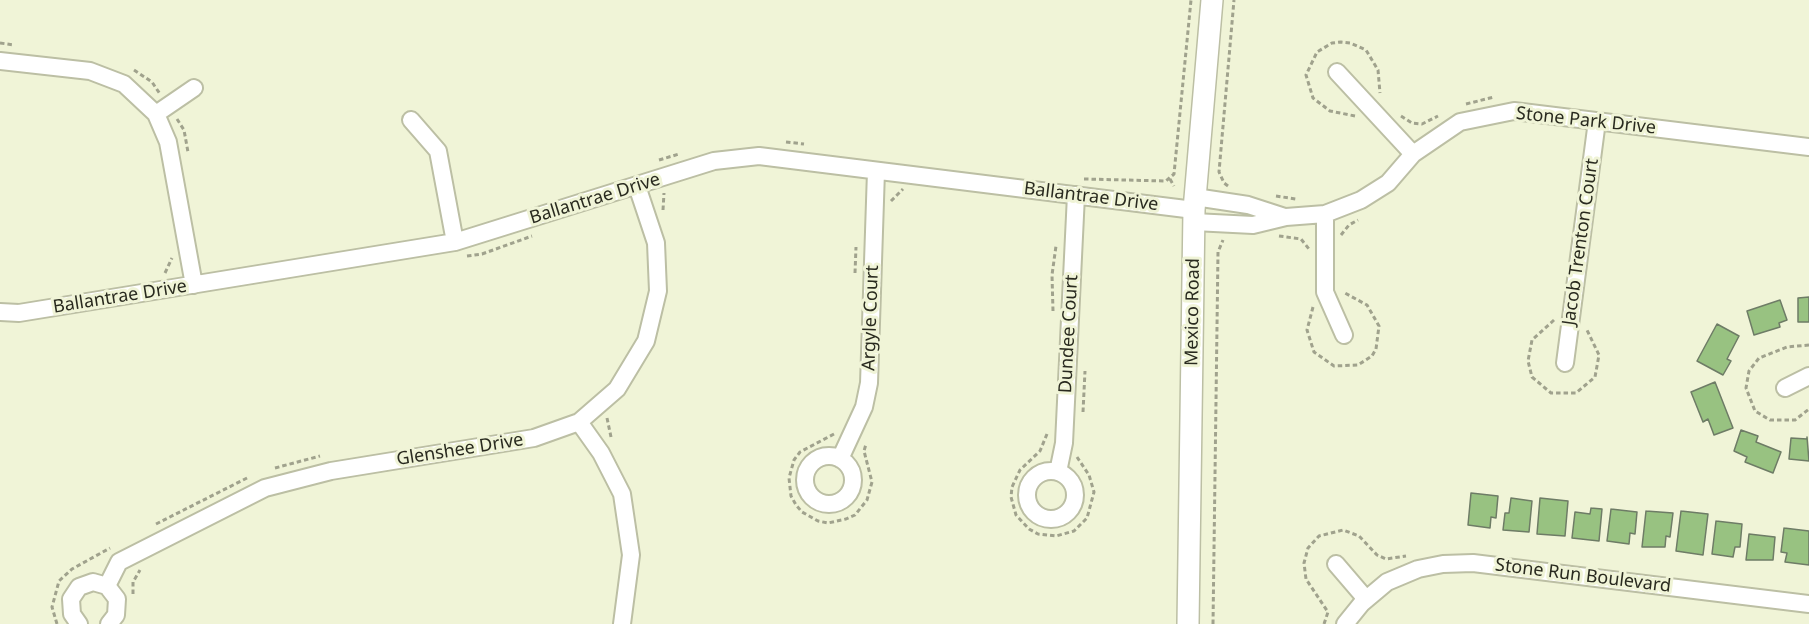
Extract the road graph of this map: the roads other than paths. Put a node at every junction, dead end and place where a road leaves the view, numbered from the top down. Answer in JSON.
{"nodes":[{"id":1,"x":1212,"y":0,"type":"edge"},
{"id":2,"x":0,"y":61,"type":"edge"},
{"id":3,"x":1337,"y":72,"type":"dead end"},
{"id":4,"x":194,"y":88,"type":"dead end"},
{"id":5,"x":162,"y":110,"type":"junction"},
{"id":6,"x":411,"y":120,"type":"dead end"},
{"id":7,"x":1597,"y":121,"type":"junction"},
{"id":8,"x":1809,"y":147,"type":"edge"},
{"id":9,"x":1413,"y":154,"type":"junction"},
{"id":10,"x":876,"y":171,"type":"junction"},
{"id":11,"x":637,"y":186,"type":"junction"},
{"id":12,"x":1077,"y":187,"type":"junction"},
{"id":13,"x":1194,"y":210,"type":"junction"},
{"id":14,"x":1325,"y":214,"type":"junction"},
{"id":15,"x":1286,"y":218,"type":"junction"},
{"id":16,"x":457,"y":250,"type":"junction"},
{"id":17,"x":194,"y":285,"type":"junction"},
{"id":18,"x":0,"y":312,"type":"edge"},
{"id":19,"x":1344,"y":335,"type":"dead end"},
{"id":20,"x":1565,"y":363,"type":"dead end"},
{"id":21,"x":1809,"y":376,"type":"edge"},
{"id":22,"x":1785,"y":388,"type":"dead end"},
{"id":23,"x":579,"y":422,"type":"junction"},
{"id":24,"x":840,"y":459,"type":"dead end"},
{"id":25,"x":1058,"y":472,"type":"dead end"},
{"id":26,"x":1336,"y":564,"type":"dead end"},
{"id":27,"x":108,"y":586,"type":"junction"},
{"id":28,"x":1366,"y":599,"type":"junction"},
{"id":29,"x":1809,"y":604,"type":"edge"},
{"id":30,"x":79,"y":624,"type":"edge"},
{"id":31,"x":109,"y":624,"type":"edge"},
{"id":32,"x":622,"y":624,"type":"edge"},
{"id":33,"x":1188,"y":624,"type":"edge"},
{"id":34,"x":1345,"y":624,"type":"edge"}],
"edges":[{"from":1,"to":13,"type":"street","name":"Mexico Road"},
{"from":2,"to":5,"type":"street"},
{"from":3,"to":9,"type":"street"},
{"from":4,"to":5,"type":"street"},
{"from":5,"to":17,"type":"street"},
{"from":6,"to":16,"type":"street"},
{"from":7,"to":8,"type":"street","name":"Stone Park Drive"},
{"from":7,"to":9,"type":"street","name":"Stone Park Drive"},
{"from":7,"to":20,"type":"street","name":"Jacob Trenton Court"},
{"from":9,"to":14,"type":"street","name":"Stone Park Drive"},
{"from":10,"to":11,"type":"street","name":"Ballantrae Drive"},
{"from":10,"to":12,"type":"street","name":"Ballantrae Drive"},
{"from":10,"to":24,"type":"street","name":"Argyle Court"},
{"from":11,"to":16,"type":"street","name":"Ballantrae Drive"},
{"from":11,"to":23,"type":"street","name":"Glenshee Drive"},
{"from":12,"to":13,"type":"street","name":"Ballantrae Drive"},
{"from":12,"to":25,"type":"street","name":"Dundee Court"},
{"from":13,"to":15,"type":"street","name":"Stone Park Drive"},
{"from":13,"to":15,"type":"street","name":"Stone Park Drive"},
{"from":13,"to":33,"type":"street","name":"Mexico Road"},
{"from":14,"to":15,"type":"street","name":"Stone Park Drive"},
{"from":14,"to":19,"type":"street"},
{"from":16,"to":17,"type":"street","name":"Ballantrae Drive"},
{"from":17,"to":18,"type":"street","name":"Ballantrae Drive"},
{"from":21,"to":22,"type":"street"},
{"from":23,"to":27,"type":"street","name":"Glenshee Drive"},
{"from":23,"to":32,"type":"street"},
{"from":26,"to":28,"type":"street"},
{"from":27,"to":30,"type":"street"},
{"from":27,"to":31,"type":"street"},
{"from":28,"to":29,"type":"street","name":"Stone Run Boulevard"},
{"from":28,"to":34,"type":"street","name":"Stone Run Boulevard"}]}
